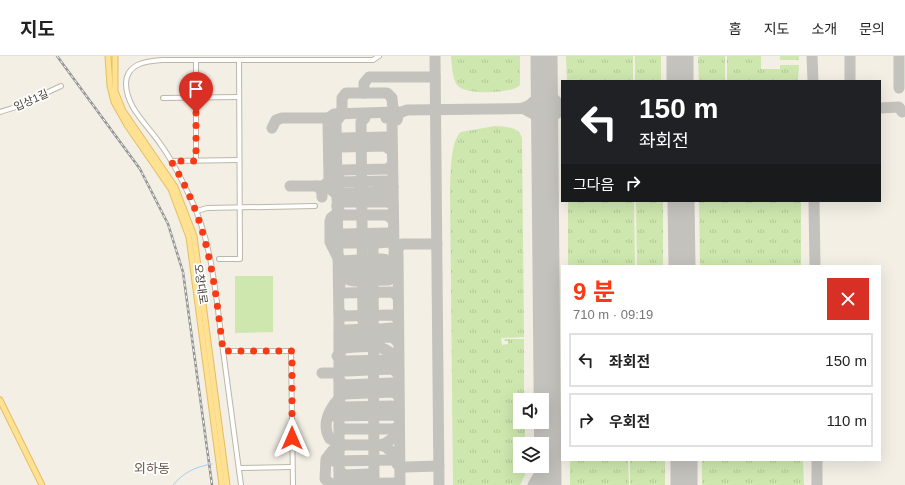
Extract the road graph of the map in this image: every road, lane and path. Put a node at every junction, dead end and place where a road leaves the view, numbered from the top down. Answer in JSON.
{"nodes":[{"id":1,"x":108,"y":56,"type":"edge"},
{"id":2,"x":115,"y":56,"type":"edge"},
{"id":3,"x":379,"y":56,"type":"edge"},
{"id":4,"x":196,"y":60,"type":"junction"},
{"id":5,"x":239,"y":60,"type":"junction"},
{"id":6,"x":61,"y":86,"type":"dead end"},
{"id":7,"x":196,"y":97,"type":"junction"},
{"id":8,"x":238,"y":97,"type":"junction"},
{"id":9,"x":163,"y":98,"type":"dead end"},
{"id":10,"x":0,"y":112,"type":"edge"},
{"id":11,"x":239,"y":160,"type":"junction"},
{"id":12,"x":171,"y":161,"type":"junction"},
{"id":13,"x":196,"y":161,"type":"junction"},
{"id":14,"x":315,"y":206,"type":"dead end"},
{"id":15,"x":240,"y":207,"type":"junction"},
{"id":16,"x":197,"y":211,"type":"junction"},
{"id":17,"x":219,"y":259,"type":"dead end"},
{"id":18,"x":223,"y":351,"type":"junction"},
{"id":19,"x":0,"y":400,"type":"edge"},
{"id":20,"x":220,"y":452,"type":"junction"},
{"id":21,"x":292,"y":467,"type":"junction"},
{"id":22,"x":239,"y":468,"type":"junction"},
{"id":23,"x":222,"y":470,"type":"junction"},
{"id":24,"x":42,"y":485,"type":"edge"},
{"id":25,"x":222,"y":485,"type":"edge"},
{"id":26,"x":227,"y":485,"type":"edge"},
{"id":27,"x":241,"y":485,"type":"edge"},
{"id":28,"x":292,"y":485,"type":"edge"}],
"edges":[{"from":1,"to":20,"type":"main road","name":"오창대로"},
{"from":2,"to":20,"type":"main road","name":"오창대로"},
{"from":3,"to":5,"type":"street"},
{"from":4,"to":5,"type":"street"},
{"from":4,"to":7,"type":"street"},
{"from":4,"to":12,"type":"street"},
{"from":5,"to":8,"type":"street"},
{"from":6,"to":10,"type":"street","name":"입상1길"},
{"from":7,"to":8,"type":"street"},
{"from":7,"to":9,"type":"street"},
{"from":7,"to":13,"type":"street"},
{"from":8,"to":11,"type":"street"},
{"from":11,"to":13,"type":"street"},
{"from":11,"to":15,"type":"street"},
{"from":12,"to":13,"type":"street"},
{"from":12,"to":16,"type":"street"},
{"from":14,"to":15,"type":"street"},
{"from":15,"to":16,"type":"street"},
{"from":15,"to":17,"type":"street"},
{"from":16,"to":18,"type":"street"},
{"from":18,"to":21,"type":"street"},
{"from":18,"to":22,"type":"street"},
{"from":19,"to":24,"type":"main road"},
{"from":20,"to":23,"type":"main road","name":"오창대로"},
{"from":21,"to":22,"type":"street"},
{"from":21,"to":28,"type":"street"},
{"from":22,"to":27,"type":"street"},
{"from":23,"to":25,"type":"main road","name":"오창대로"},
{"from":23,"to":26,"type":"main road","name":"오창대로"}]}
